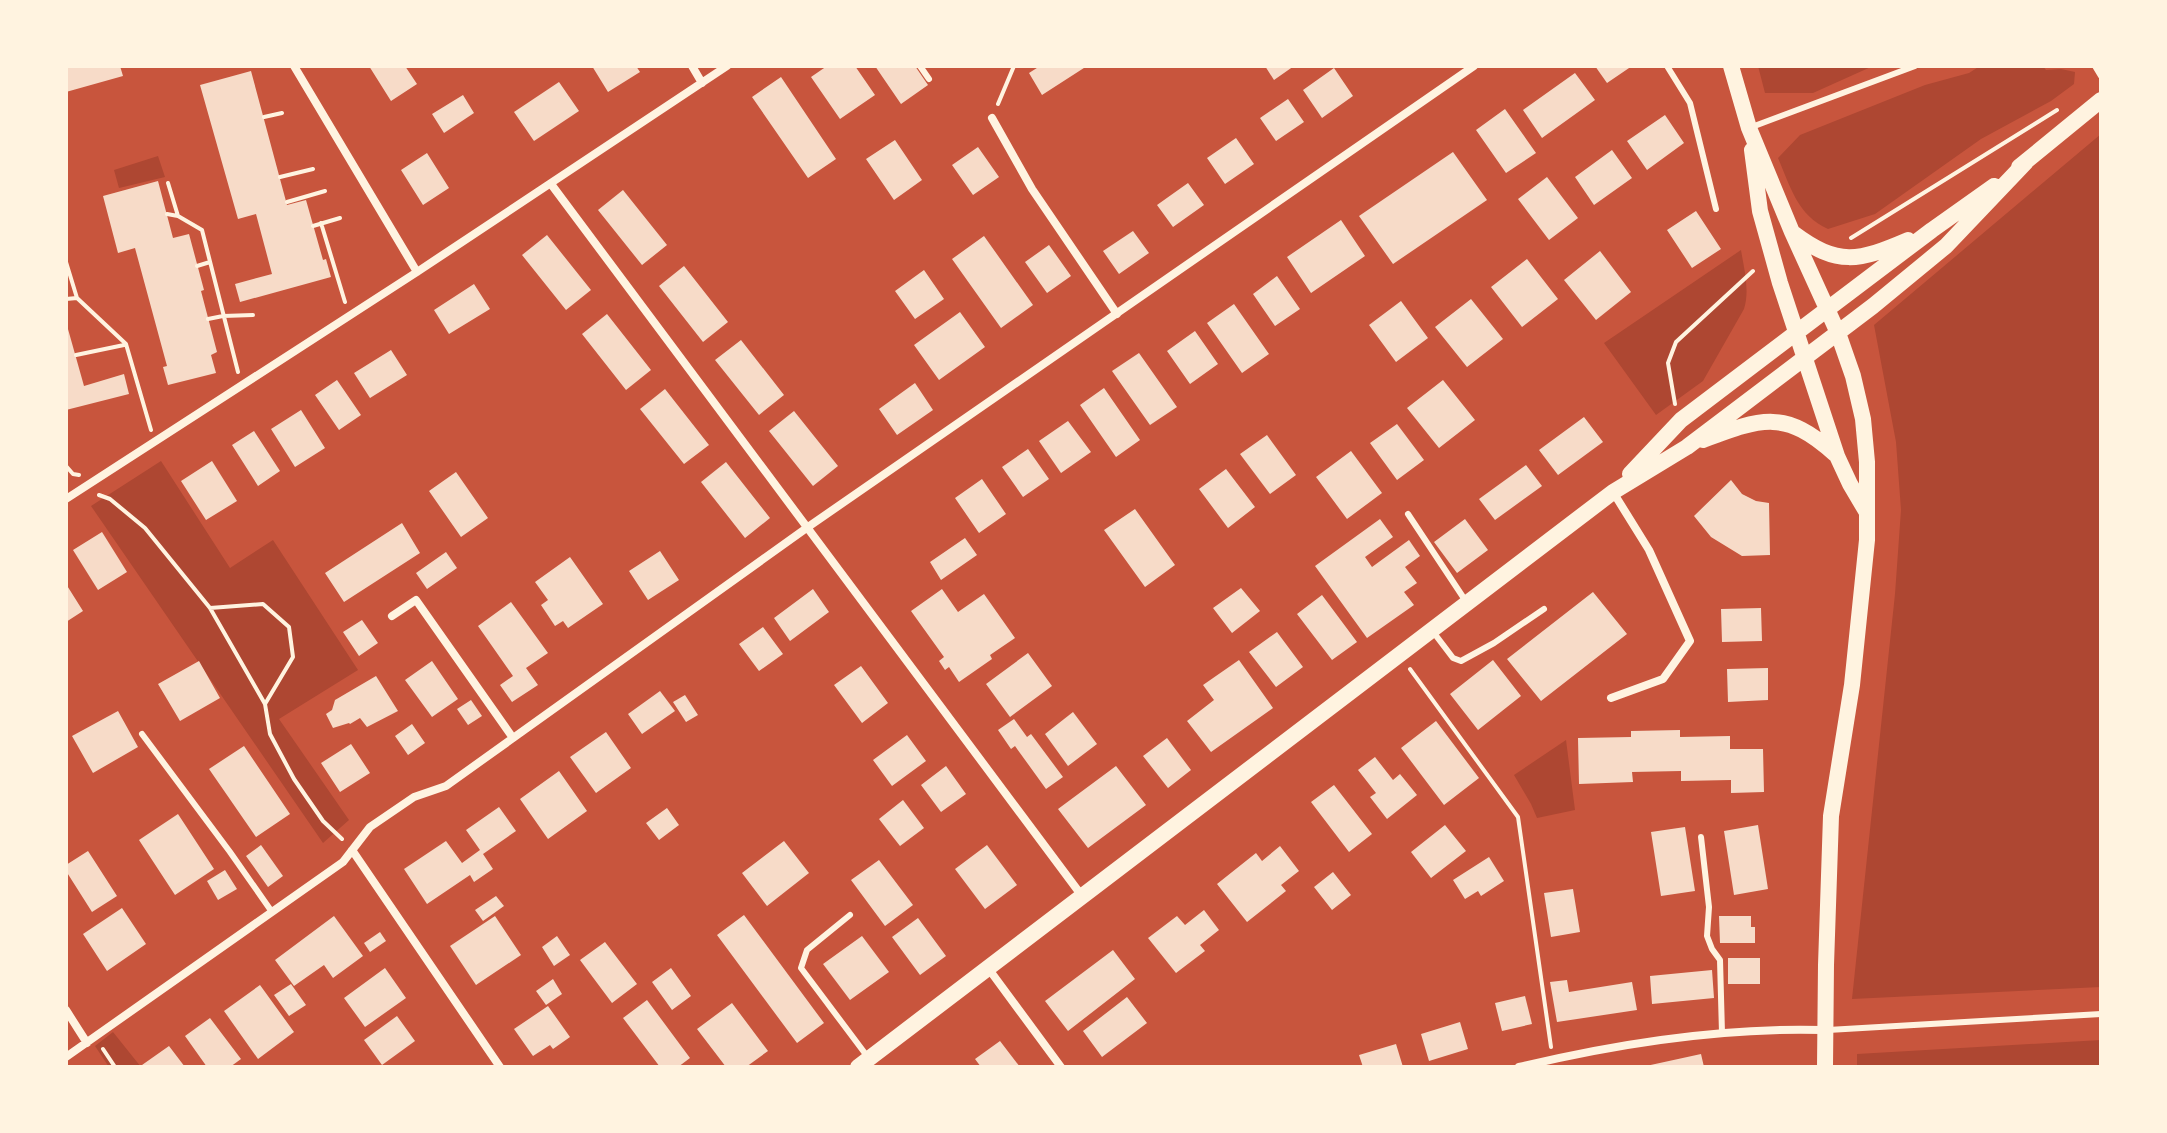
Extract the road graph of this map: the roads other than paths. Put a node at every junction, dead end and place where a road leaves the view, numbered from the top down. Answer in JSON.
{"nodes":[{"id":1,"x":294,"y":66,"type":"edge"},
{"id":2,"x":692,"y":66,"type":"edge"},
{"id":3,"x":727,"y":66,"type":"edge"},
{"id":4,"x":920,"y":66,"type":"edge"},
{"id":5,"x":1474,"y":66,"type":"edge"},
{"id":6,"x":1667,"y":66,"type":"edge"},
{"id":7,"x":1731,"y":66,"type":"edge"},
{"id":8,"x":1915,"y":66,"type":"edge"},
{"id":9,"x":2095,"y":66,"type":"edge"},
{"id":10,"x":2101,"y":76,"type":"edge"},
{"id":11,"x":929,"y":79,"type":"dead end"},
{"id":12,"x":702,"y":83,"type":"junction"},
{"id":13,"x":2101,"y":100,"type":"edge"},
{"id":14,"x":992,"y":118,"type":"road end"},
{"id":15,"x":1749,"y":128,"type":"junction"},
{"id":16,"x":2026,"y":162,"type":"junction"},
{"id":17,"x":551,"y":184,"type":"junction"},
{"id":18,"x":1716,"y":209,"type":"dead end"},
{"id":19,"x":1932,"y":230,"type":"junction"},
{"id":20,"x":1792,"y":232,"type":"junction"},
{"id":21,"x":417,"y":272,"type":"junction"},
{"id":22,"x":1827,"y":310,"type":"junction"},
{"id":23,"x":1117,"y":314,"type":"junction"},
{"id":24,"x":1797,"y":333,"type":"junction"},
{"id":25,"x":1838,"y":333,"type":"junction"},
{"id":26,"x":1804,"y":357,"type":"junction"},
{"id":27,"x":1687,"y":447,"type":"junction"},
{"id":28,"x":1837,"y":456,"type":"junction"},
{"id":29,"x":1613,"y":492,"type":"junction"},
{"id":30,"x":66,"y":499,"type":"edge"},
{"id":31,"x":1867,"y":513,"type":"junction"},
{"id":32,"x":1408,"y":514,"type":"dead end"},
{"id":33,"x":808,"y":527,"type":"junction"},
{"id":34,"x":1467,"y":603,"type":"junction"},
{"id":35,"x":1544,"y":609,"type":"dead end"},
{"id":36,"x":392,"y":616,"type":"dead end"},
{"id":37,"x":1431,"y":630,"type":"junction"},
{"id":38,"x":1611,"y":698,"type":"dead end"},
{"id":39,"x":142,"y":734,"type":"dead end"},
{"id":40,"x":513,"y":738,"type":"junction"},
{"id":41,"x":1701,"y":837,"type":"dead end"},
{"id":42,"x":352,"y":850,"type":"junction"},
{"id":43,"x":1082,"y":896,"type":"junction"},
{"id":44,"x":272,"y":912,"type":"junction"},
{"id":45,"x":850,"y":915,"type":"dead end"},
{"id":46,"x":988,"y":968,"type":"junction"},
{"id":47,"x":66,"y":1010,"type":"edge"},
{"id":48,"x":2101,"y":1014,"type":"edge"},
{"id":49,"x":1824,"y":1030,"type":"junction"},
{"id":50,"x":1722,"y":1033,"type":"junction"},
{"id":51,"x":91,"y":1040,"type":"junction"},
{"id":52,"x":66,"y":1057,"type":"edge"},
{"id":53,"x":864,"y":1063,"type":"edge"},
{"id":54,"x":500,"y":1067,"type":"edge"},
{"id":55,"x":1061,"y":1067,"type":"edge"},
{"id":56,"x":1519,"y":1067,"type":"edge"},
{"id":57,"x":1825,"y":1067,"type":"edge"}],
"edges":[{"from":1,"to":21,"type":"street"},
{"from":2,"to":12,"type":"street"},
{"from":3,"to":12,"type":"street"},
{"from":4,"to":11,"type":"lane"},
{"from":5,"to":23,"type":"street"},
{"from":6,"to":18,"type":"lane"},
{"from":7,"to":15,"type":"main road"},
{"from":8,"to":15,"type":"lane"},
{"from":9,"to":10,"type":"lane"},
{"from":12,"to":17,"type":"street"},
{"from":13,"to":16,"type":"main road"},
{"from":14,"to":23,"type":"street"},
{"from":15,"to":20,"type":"main road"},
{"from":15,"to":24,"type":"main road"},
{"from":16,"to":19,"type":"main road"},
{"from":16,"to":25,"type":"main road"},
{"from":17,"to":21,"type":"street"},
{"from":17,"to":33,"type":"street"},
{"from":19,"to":20,"type":"main road"},
{"from":19,"to":22,"type":"main road"},
{"from":20,"to":22,"type":"main road"},
{"from":21,"to":30,"type":"street"},
{"from":22,"to":24,"type":"main road"},
{"from":22,"to":25,"type":"main road"},
{"from":23,"to":33,"type":"street"},
{"from":24,"to":26,"type":"main road"},
{"from":24,"to":29,"type":"main road"},
{"from":25,"to":26,"type":"main road"},
{"from":25,"to":31,"type":"main road"},
{"from":26,"to":27,"type":"main road"},
{"from":26,"to":28,"type":"main road"},
{"from":27,"to":28,"type":"main road"},
{"from":27,"to":29,"type":"main road"},
{"from":28,"to":31,"type":"main road"},
{"from":29,"to":34,"type":"main road"},
{"from":29,"to":38,"type":"street"},
{"from":31,"to":49,"type":"main road"},
{"from":32,"to":34,"type":"lane"},
{"from":33,"to":40,"type":"street"},
{"from":33,"to":43,"type":"street"},
{"from":34,"to":37,"type":"main road"},
{"from":35,"to":37,"type":"lane"},
{"from":36,"to":40,"type":"street"},
{"from":37,"to":43,"type":"main road"},
{"from":39,"to":44,"type":"lane"},
{"from":40,"to":42,"type":"street"},
{"from":41,"to":50,"type":"lane"},
{"from":42,"to":44,"type":"street"},
{"from":42,"to":54,"type":"street"},
{"from":43,"to":46,"type":"main road"},
{"from":44,"to":51,"type":"street"},
{"from":45,"to":53,"type":"lane"},
{"from":46,"to":53,"type":"main road"},
{"from":46,"to":55,"type":"street"},
{"from":47,"to":51,"type":"street"},
{"from":48,"to":49,"type":"lane"},
{"from":49,"to":50,"type":"street"},
{"from":49,"to":57,"type":"main road"},
{"from":50,"to":56,"type":"street"},
{"from":51,"to":52,"type":"street"}]}
